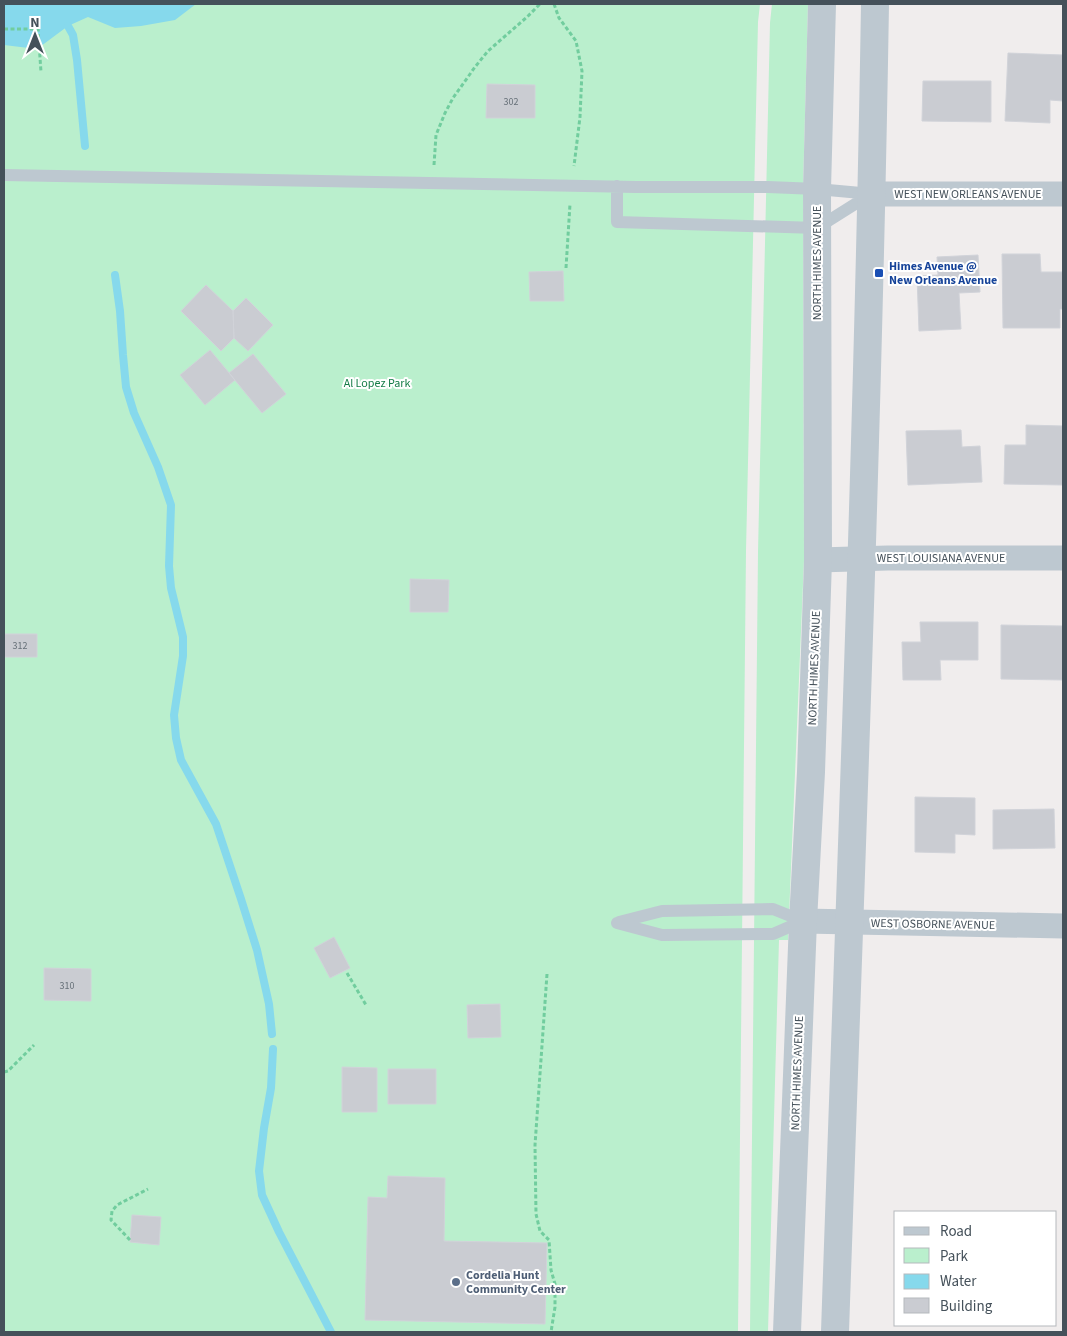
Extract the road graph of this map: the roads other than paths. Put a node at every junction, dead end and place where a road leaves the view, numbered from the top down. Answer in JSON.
{"nodes":[{"id":1,"x":822,"y":4,"type":"edge"},
{"id":2,"x":875,"y":4,"type":"edge"},
{"id":3,"x":4,"y":175,"type":"edge"},
{"id":4,"x":617,"y":186,"type":"junction"},
{"id":5,"x":817,"y":189,"type":"junction"},
{"id":6,"x":872,"y":194,"type":"junction"},
{"id":7,"x":1063,"y":194,"type":"edge"},
{"id":8,"x":817,"y":228,"type":"junction"},
{"id":9,"x":1063,"y":558,"type":"edge"},
{"id":10,"x":862,"y":559,"type":"junction"},
{"id":11,"x":818,"y":560,"type":"junction"},
{"id":12,"x":803,"y":921,"type":"junction"},
{"id":13,"x":849,"y":923,"type":"junction"},
{"id":14,"x":1063,"y":926,"type":"edge"},
{"id":15,"x":787,"y":1332,"type":"edge"},
{"id":16,"x":835,"y":1332,"type":"edge"}],
"edges":[{"from":1,"to":5,"type":"street","name":"NORTH HIMES AVENUE"},
{"from":2,"to":6,"type":"street"},
{"from":3,"to":4,"type":"lane"},
{"from":4,"to":5,"type":"lane"},
{"from":4,"to":8,"type":"lane"},
{"from":5,"to":6,"type":"lane"},
{"from":5,"to":8,"type":"street","name":"NORTH HIMES AVENUE"},
{"from":6,"to":7,"type":"street","name":"WEST NEW ORLEANS AVENUE"},
{"from":6,"to":8,"type":"lane"},
{"from":6,"to":10,"type":"street"},
{"from":8,"to":11,"type":"street","name":"NORTH HIMES AVENUE"},
{"from":9,"to":10,"type":"street","name":"WEST LOUISIANA AVENUE"},
{"from":10,"to":11,"type":"street","name":"WEST LOUISIANA AVENUE"},
{"from":10,"to":13,"type":"street"},
{"from":11,"to":12,"type":"street","name":"NORTH HIMES AVENUE"},
{"from":12,"to":12,"type":"lane"},
{"from":12,"to":13,"type":"street","name":"WEST OSBORNE AVENUE"},
{"from":12,"to":15,"type":"street","name":"NORTH HIMES AVENUE"},
{"from":13,"to":14,"type":"street","name":"WEST OSBORNE AVENUE"},
{"from":13,"to":16,"type":"street"}]}
